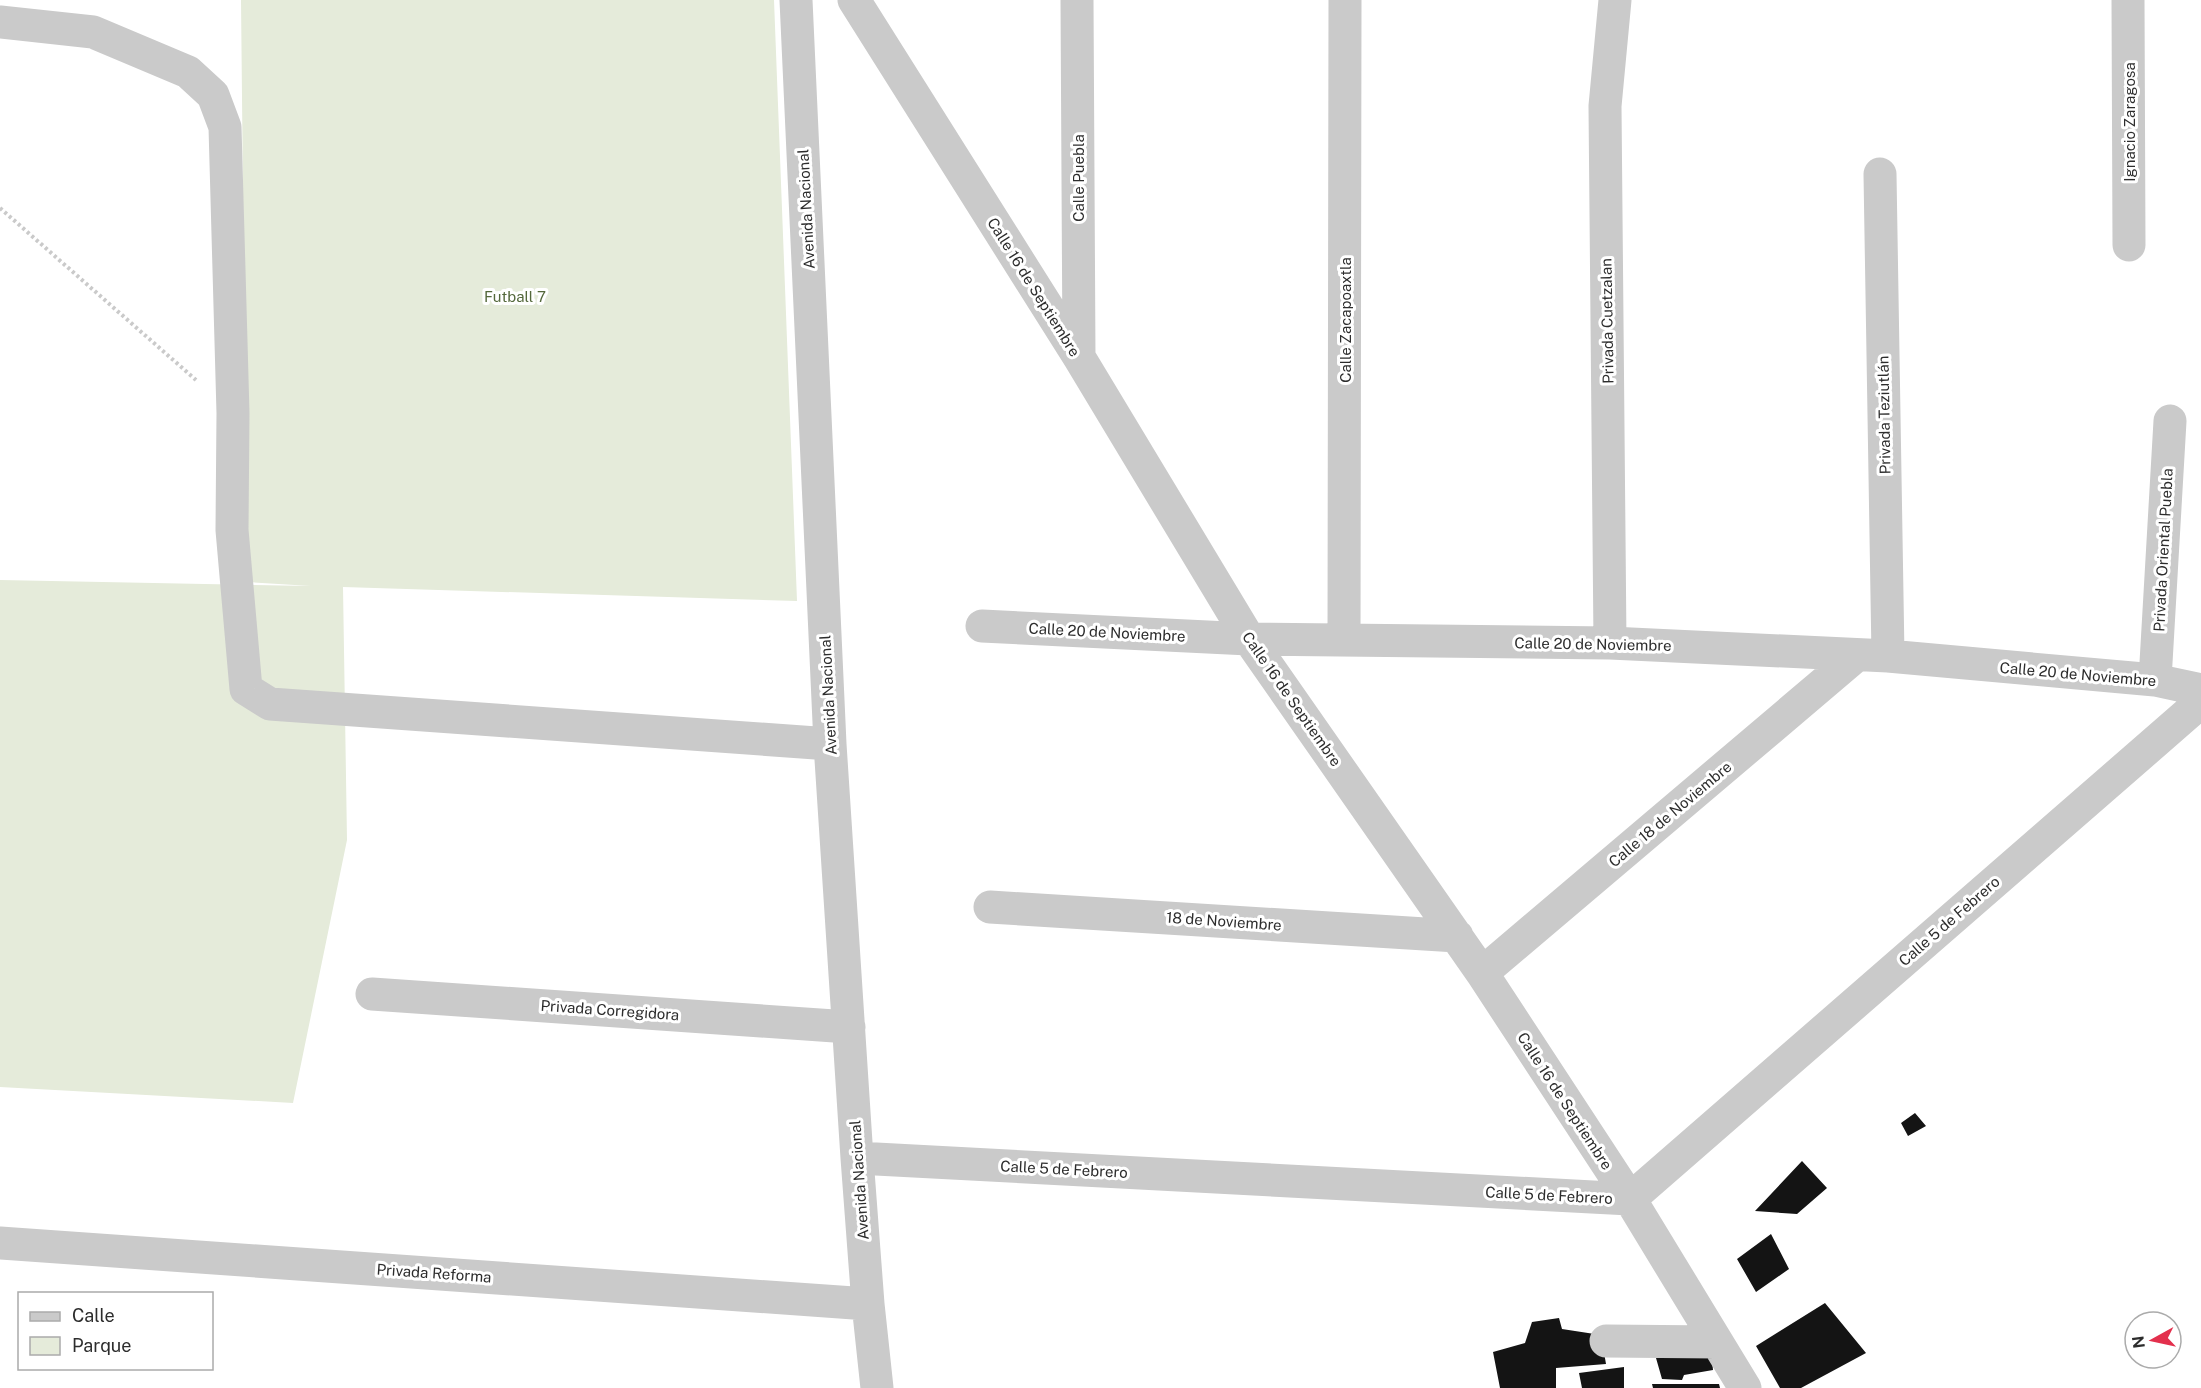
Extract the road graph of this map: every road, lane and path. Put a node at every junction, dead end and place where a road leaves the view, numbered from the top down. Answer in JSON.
{"nodes":[{"id":1,"x":796,"y":0,"type":"edge"},
{"id":2,"x":854,"y":0,"type":"edge"},
{"id":3,"x":1077,"y":0,"type":"edge"},
{"id":4,"x":1345,"y":0,"type":"edge"},
{"id":5,"x":1615,"y":0,"type":"edge"},
{"id":6,"x":2128,"y":0,"type":"edge"},
{"id":7,"x":0,"y":22,"type":"edge"},
{"id":8,"x":1880,"y":174,"type":"dead end"},
{"id":9,"x":0,"y":208,"type":"edge"},
{"id":10,"x":2129,"y":245,"type":"dead end"},
{"id":11,"x":1079,"y":357,"type":"junction"},
{"id":12,"x":233,"y":413,"type":"junction"},
{"id":13,"x":2170,"y":421,"type":"dead end"},
{"id":14,"x":982,"y":626,"type":"dead end"},
{"id":15,"x":1249,"y":639,"type":"junction"},
{"id":16,"x":1344,"y":640,"type":"junction"},
{"id":17,"x":1610,"y":643,"type":"junction"},
{"id":18,"x":1873,"y":656,"type":"junction"},
{"id":19,"x":2155,"y":680,"type":"junction"},
{"id":20,"x":2201,"y":690,"type":"edge"},
{"id":21,"x":2201,"y":702,"type":"edge"},
{"id":22,"x":830,"y":744,"type":"junction"},
{"id":23,"x":990,"y":907,"type":"dead end"},
{"id":24,"x":1457,"y":936,"type":"junction"},
{"id":25,"x":1482,"y":973,"type":"junction"},
{"id":26,"x":372,"y":994,"type":"dead end"},
{"id":27,"x":849,"y":1027,"type":"junction"},
{"id":28,"x":856,"y":1158,"type":"junction"},
{"id":29,"x":1630,"y":1199,"type":"junction"},
{"id":30,"x":0,"y":1243,"type":"edge"},
{"id":31,"x":868,"y":1304,"type":"junction"},
{"id":32,"x":1606,"y":1341,"type":"dead end"},
{"id":33,"x":1717,"y":1342,"type":"junction"},
{"id":34,"x":877,"y":1388,"type":"edge"},
{"id":35,"x":1744,"y":1388,"type":"edge"}],
"edges":[{"from":1,"to":22,"type":"street","name":"Avenida Nacional"},
{"from":2,"to":11,"type":"street","name":"Calle 16 de Septiembre"},
{"from":3,"to":11,"type":"street","name":"Calle Puebla"},
{"from":4,"to":16,"type":"street","name":"Calle Zacapoaxtla"},
{"from":5,"to":17,"type":"street","name":"Privada Cuetzalan"},
{"from":6,"to":10,"type":"street","name":"Ignacio Zaragosa"},
{"from":7,"to":12,"type":"street"},
{"from":8,"to":18,"type":"street","name":"Privada Teziutlán"},
{"from":9,"to":12,"type":"path"},
{"from":11,"to":15,"type":"street","name":"Calle 16 de Septiembre"},
{"from":12,"to":22,"type":"street"},
{"from":13,"to":19,"type":"street","name":"Privada Oriental Puebla"},
{"from":14,"to":15,"type":"street","name":"Calle 20 de Noviembre"},
{"from":15,"to":16,"type":"street","name":"Calle 20 de Noviembre"},
{"from":15,"to":24,"type":"street","name":"Calle 16 de Septiembre"},
{"from":16,"to":17,"type":"street","name":"Calle 20 de Noviembre"},
{"from":17,"to":18,"type":"street","name":"Calle 20 de Noviembre"},
{"from":18,"to":19,"type":"street","name":"Calle 20 de Noviembre"},
{"from":18,"to":25,"type":"street","name":"Calle 18 de Noviembre"},
{"from":19,"to":20,"type":"street","name":"Calle 20 de Noviembre"},
{"from":21,"to":29,"type":"street","name":"Calle 5 de Febrero"},
{"from":22,"to":27,"type":"street","name":"Avenida Nacional"},
{"from":23,"to":24,"type":"street","name":"18 de Noviembre"},
{"from":24,"to":25,"type":"street","name":"Calle 16 de Septiembre"},
{"from":25,"to":29,"type":"street","name":"Calle 16 de Septiembre"},
{"from":26,"to":27,"type":"street","name":"Privada Corregidora"},
{"from":27,"to":28,"type":"street","name":"Avenida Nacional"},
{"from":28,"to":29,"type":"street","name":"Calle 5 de Febrero"},
{"from":28,"to":31,"type":"street","name":"Avenida Nacional"},
{"from":29,"to":33,"type":"street","name":"Calle 16 de Septiembre"},
{"from":30,"to":31,"type":"street","name":"Privada Reforma"},
{"from":31,"to":34,"type":"street","name":"Avenida Nacional"},
{"from":32,"to":33,"type":"street"},
{"from":33,"to":35,"type":"street","name":"Calle 16 de Septiembre"}]}
